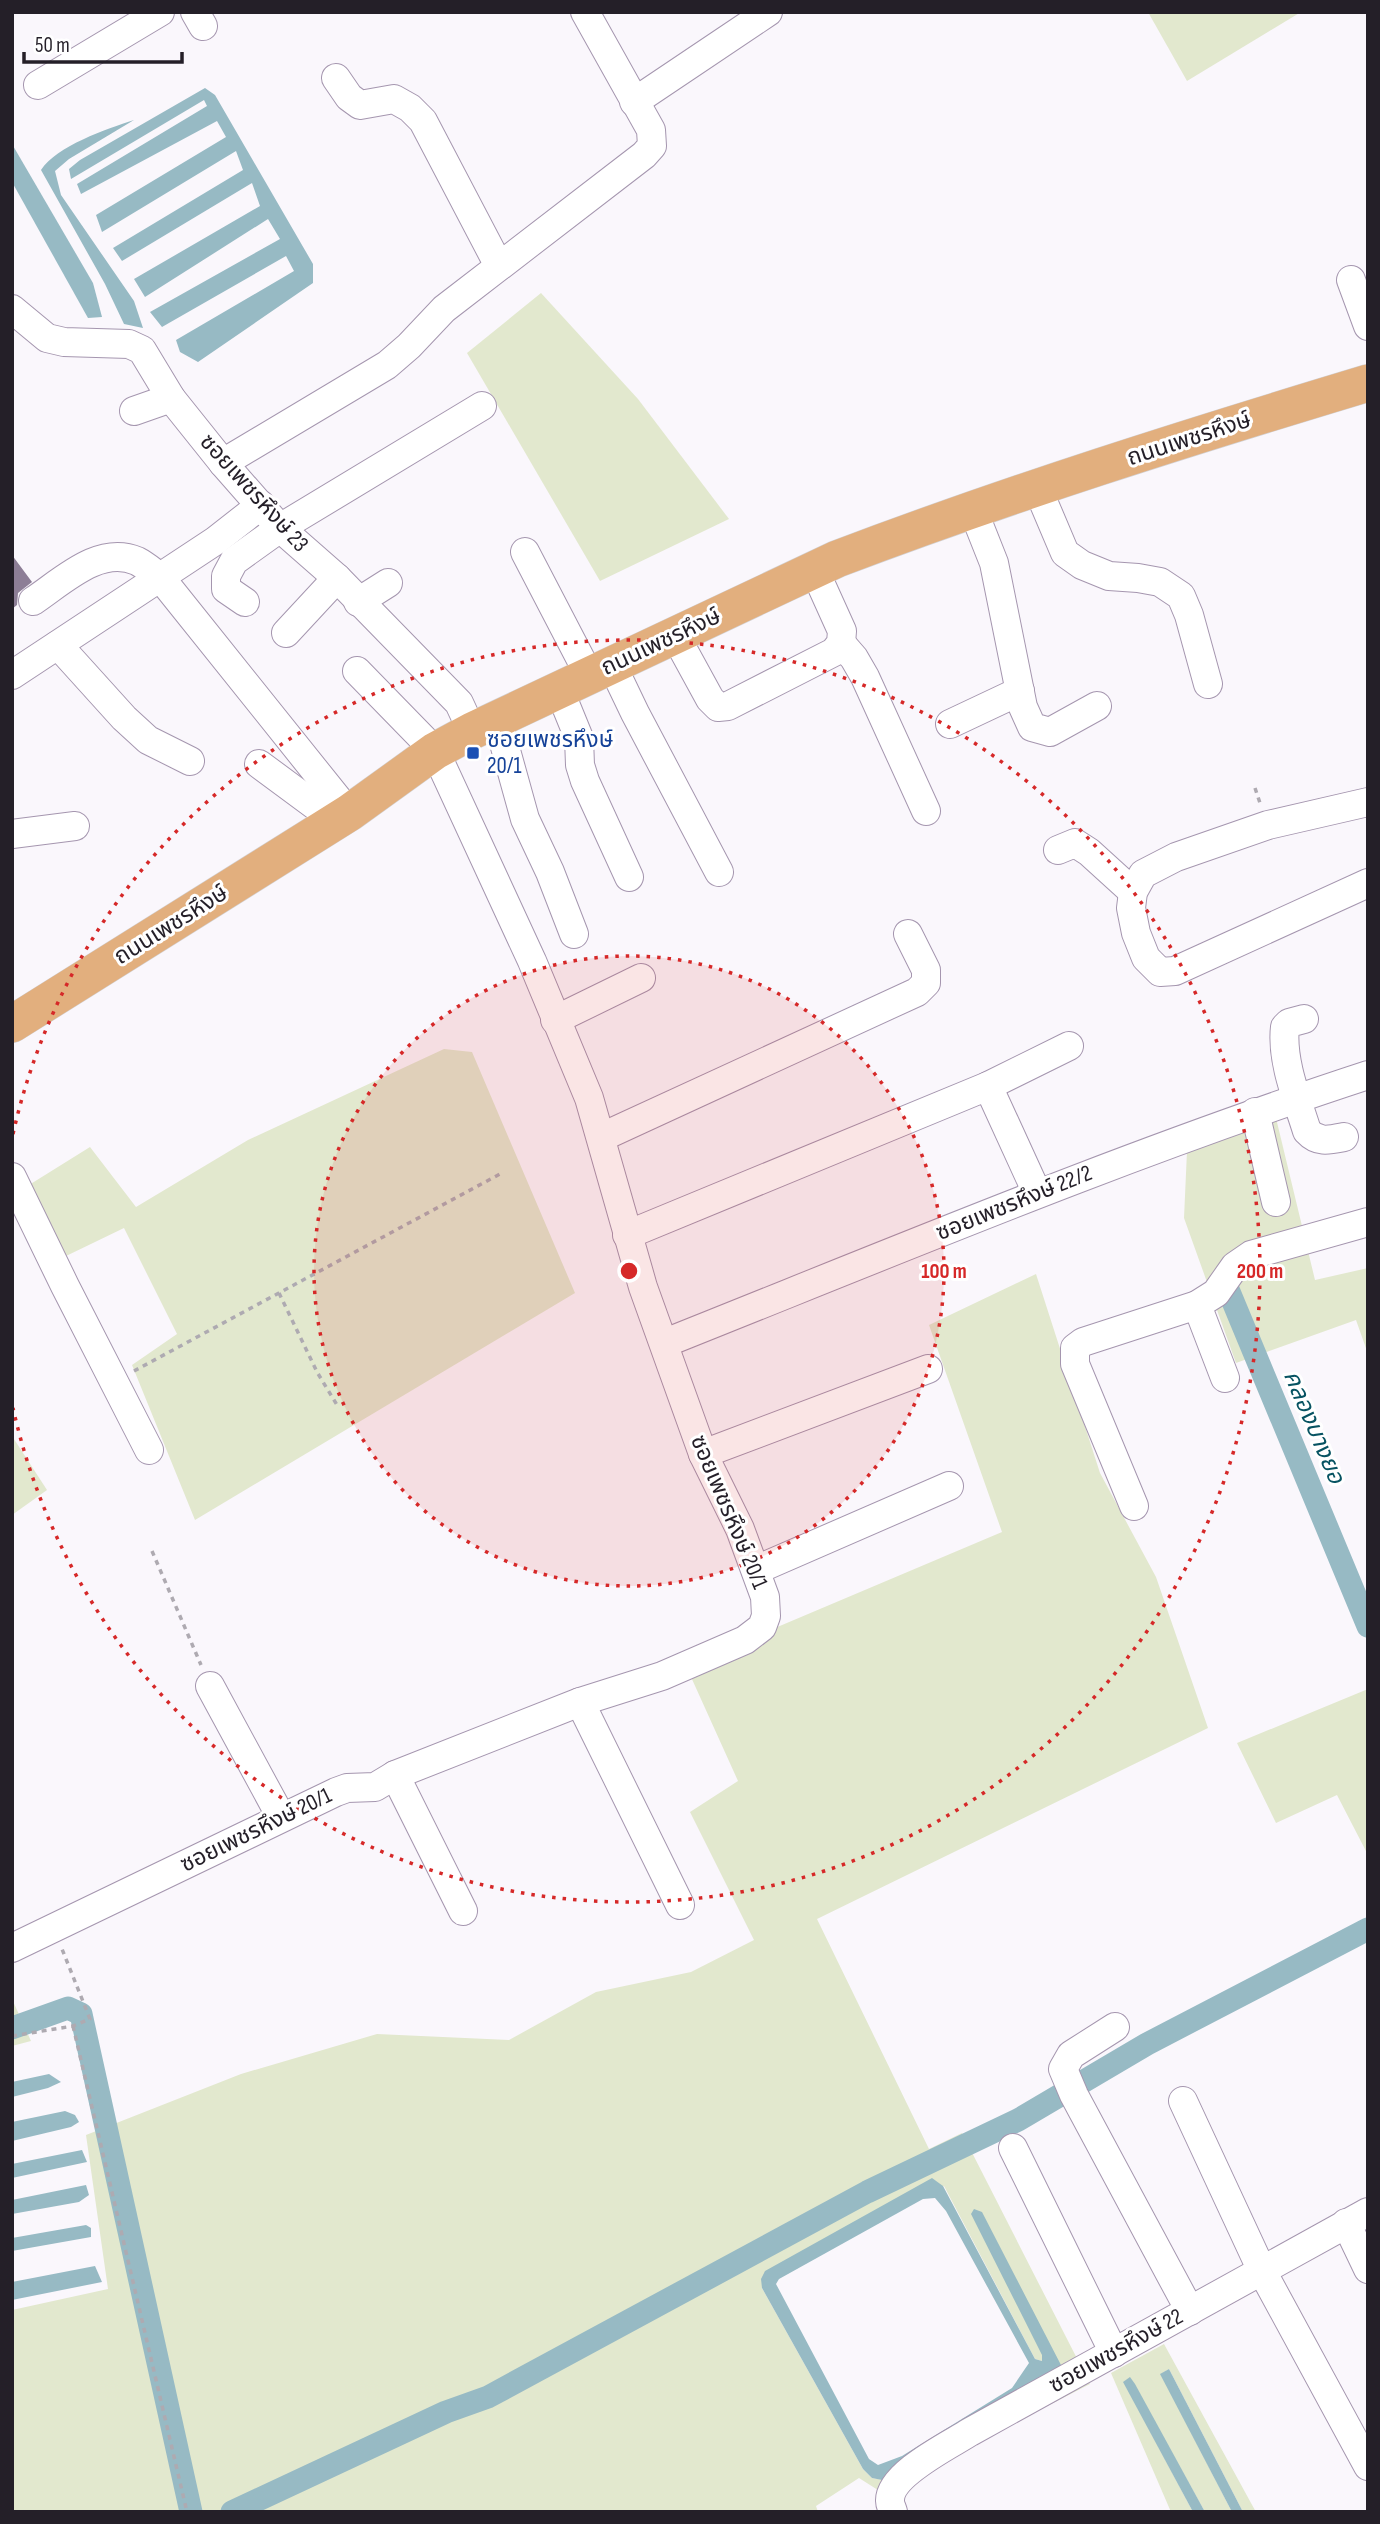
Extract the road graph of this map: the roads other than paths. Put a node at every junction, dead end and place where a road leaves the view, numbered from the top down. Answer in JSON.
{"nodes":[{"id":1,"x":160,"y":12,"type":"edge"},
{"id":2,"x":585,"y":12,"type":"edge"},
{"id":3,"x":768,"y":12,"type":"edge"},
{"id":4,"x":335,"y":78,"type":"dead end"},
{"id":5,"x":38,"y":85,"type":"dead end"},
{"id":6,"x":634,"y":102,"type":"junction"},
{"id":7,"x":499,"y":266,"type":"junction"},
{"id":8,"x":1351,"y":280,"type":"dead end"},
{"id":9,"x":12,"y":309,"type":"edge"},
{"id":10,"x":1368,"y":326,"type":"edge"},
{"id":11,"x":1368,"y":383,"type":"edge"},
{"id":12,"x":171,"y":398,"type":"junction"},
{"id":13,"x":482,"y":406,"type":"dead end"},
{"id":14,"x":134,"y":411,"type":"dead end"},
{"id":15,"x":223,"y":463,"type":"junction"},
{"id":16,"x":1037,"y":487,"type":"junction"},
{"id":17,"x":261,"y":505,"type":"junction"},
{"id":18,"x":973,"y":510,"type":"junction"},
{"id":19,"x":280,"y":527,"type":"junction"},
{"id":20,"x":525,"y":552,"type":"dead end"},
{"id":21,"x":814,"y":569,"type":"junction"},
{"id":22,"x":160,"y":577,"type":"junction"},
{"id":23,"x":337,"y":578,"type":"junction"},
{"id":24,"x":388,"y":583,"type":"dead end"},
{"id":25,"x":33,"y":601,"type":"dead end"},
{"id":26,"x":358,"y":601,"type":"junction"},
{"id":27,"x":245,"y":602,"type":"dead end"},
{"id":28,"x":286,"y":633,"type":"dead end"},
{"id":29,"x":675,"y":635,"type":"junction"},
{"id":30,"x":841,"y":643,"type":"junction"},
{"id":31,"x":58,"y":645,"type":"junction"},
{"id":32,"x":357,"y":671,"type":"dead end"},
{"id":33,"x":12,"y":675,"type":"edge"},
{"id":34,"x":586,"y":676,"type":"junction"},
{"id":35,"x":1208,"y":684,"type":"dead end"},
{"id":36,"x":1020,"y":691,"type":"junction"},
{"id":37,"x":1097,"y":706,"type":"dead end"},
{"id":38,"x":484,"y":724,"type":"junction"},
{"id":39,"x":950,"y":724,"type":"dead end"},
{"id":40,"x":435,"y":751,"type":"junction"},
{"id":41,"x":190,"y":761,"type":"dead end"},
{"id":42,"x":259,"y":764,"type":"dead end"},
{"id":43,"x":1368,"y":802,"type":"edge"},
{"id":44,"x":926,"y":811,"type":"dead end"},
{"id":45,"x":343,"y":817,"type":"junction"},
{"id":46,"x":75,"y":827,"type":"dead end"},
{"id":47,"x":12,"y":834,"type":"edge"},
{"id":48,"x":1058,"y":850,"type":"dead end"},
{"id":49,"x":719,"y":872,"type":"dead end"},
{"id":50,"x":629,"y":877,"type":"dead end"},
{"id":51,"x":1368,"y":883,"type":"edge"},
{"id":52,"x":1133,"y":892,"type":"junction"},
{"id":53,"x":574,"y":934,"type":"dead end"},
{"id":54,"x":908,"y":934,"type":"dead end"},
{"id":55,"x":641,"y":978,"type":"dead end"},
{"id":56,"x":1304,"y":1019,"type":"dead end"},
{"id":57,"x":555,"y":1020,"type":"junction"},
{"id":58,"x":12,"y":1024,"type":"edge"},
{"id":59,"x":1069,"y":1046,"type":"dead end"},
{"id":60,"x":1368,"y":1075,"type":"edge"},
{"id":61,"x":988,"y":1086,"type":"junction"},
{"id":62,"x":1297,"y":1098,"type":"junction"},
{"id":63,"x":1255,"y":1112,"type":"junction"},
{"id":64,"x":602,"y":1137,"type":"junction"},
{"id":65,"x":1344,"y":1137,"type":"dead end"},
{"id":66,"x":13,"y":1179,"type":"edge"},
{"id":67,"x":1037,"y":1193,"type":"junction"},
{"id":68,"x":1276,"y":1202,"type":"dead end"},
{"id":69,"x":1368,"y":1222,"type":"edge"},
{"id":70,"x":627,"y":1235,"type":"junction"},
{"id":71,"x":1197,"y":1305,"type":"junction"},
{"id":72,"x":665,"y":1343,"type":"junction"},
{"id":73,"x":928,"y":1369,"type":"dead end"},
{"id":74,"x":1226,"y":1378,"type":"dead end"},
{"id":75,"x":149,"y":1450,"type":"dead end"},
{"id":76,"x":704,"y":1454,"type":"junction"},
{"id":77,"x":949,"y":1486,"type":"dead end"},
{"id":78,"x":1134,"y":1506,"type":"dead end"},
{"id":79,"x":756,"y":1570,"type":"junction"},
{"id":80,"x":210,"y":1686,"type":"road end"},
{"id":81,"x":580,"y":1702,"type":"junction"},
{"id":82,"x":395,"y":1775,"type":"junction"},
{"id":83,"x":281,"y":1817,"type":"junction"},
{"id":84,"x":680,"y":1905,"type":"dead end"},
{"id":85,"x":463,"y":1911,"type":"dead end"},
{"id":86,"x":12,"y":1948,"type":"edge"},
{"id":87,"x":1115,"y":2027,"type":"dead end"},
{"id":88,"x":1183,"y":2101,"type":"dead end"},
{"id":89,"x":1013,"y":2148,"type":"dead end"},
{"id":90,"x":1357,"y":2218,"type":"edge"},
{"id":91,"x":1368,"y":2270,"type":"edge"},
{"id":92,"x":1262,"y":2271,"type":"junction"},
{"id":93,"x":1189,"y":2311,"type":"junction"},
{"id":94,"x":1114,"y":2353,"type":"junction"},
{"id":95,"x":1368,"y":2466,"type":"edge"},
{"id":96,"x":893,"y":2512,"type":"edge"}],
"edges":[{"from":1,"to":5,"type":"street"},
{"from":2,"to":6,"type":"street"},
{"from":3,"to":6,"type":"street"},
{"from":4,"to":7,"type":"street"},
{"from":6,"to":7,"type":"street"},
{"from":7,"to":15,"type":"street"},
{"from":8,"to":10,"type":"street"},
{"from":9,"to":12,"type":"street","name":"ซอยเพชรหึงษ์ 23"},
{"from":11,"to":16,"type":"main road","name":"ถนนเพชรหึงษ์"},
{"from":12,"to":14,"type":"street"},
{"from":12,"to":15,"type":"street","name":"ซอยเพชรหึงษ์ 23"},
{"from":13,"to":19,"type":"street"},
{"from":15,"to":17,"type":"street","name":"ซอยเพชรหึงษ์ 23"},
{"from":16,"to":18,"type":"main road","name":"ถนนเพชรหึงษ์"},
{"from":16,"to":35,"type":"street"},
{"from":17,"to":19,"type":"street","name":"ซอยเพชรหึงษ์ 23"},
{"from":17,"to":22,"type":"street"},
{"from":18,"to":21,"type":"main road","name":"ถนนเพชรหึงษ์"},
{"from":18,"to":36,"type":"street"},
{"from":19,"to":23,"type":"street","name":"ซอยเพชรหึงษ์ 23"},
{"from":19,"to":27,"type":"street"},
{"from":20,"to":34,"type":"street"},
{"from":21,"to":29,"type":"main road","name":"ถนนเพชรหึงษ์"},
{"from":21,"to":30,"type":"street"},
{"from":22,"to":25,"type":"street"},
{"from":22,"to":31,"type":"street"},
{"from":22,"to":45,"type":"street"},
{"from":23,"to":26,"type":"street","name":"ซอยเพชรหึงษ์ 23"},
{"from":23,"to":28,"type":"street"},
{"from":24,"to":26,"type":"street"},
{"from":26,"to":38,"type":"street","name":"ซอยเพชรหึงษ์ 23"},
{"from":29,"to":30,"type":"street"},
{"from":29,"to":34,"type":"main road","name":"ถนนเพชรหึงษ์"},
{"from":30,"to":44,"type":"street"},
{"from":31,"to":33,"type":"street"},
{"from":31,"to":41,"type":"street"},
{"from":32,"to":40,"type":"street","name":"ซอยเพชรหึงษ์ 20/1"},
{"from":34,"to":38,"type":"main road","name":"ถนนเพชรหึงษ์"},
{"from":34,"to":49,"type":"street"},
{"from":34,"to":50,"type":"street"},
{"from":36,"to":37,"type":"street"},
{"from":36,"to":39,"type":"street"},
{"from":38,"to":40,"type":"main road","name":"ถนนเพชรหึงษ์"},
{"from":38,"to":53,"type":"street","name":"ซอยเพชรหึงษ์ 23"},
{"from":40,"to":45,"type":"main road","name":"ถนนเพชรหึงษ์"},
{"from":40,"to":57,"type":"street","name":"ซอยเพชรหึงษ์ 20/1"},
{"from":42,"to":45,"type":"street"},
{"from":43,"to":52,"type":"street"},
{"from":45,"to":58,"type":"main road","name":"ถนนเพชรหึงษ์"},
{"from":46,"to":47,"type":"street"},
{"from":48,"to":52,"type":"street"},
{"from":51,"to":52,"type":"street"},
{"from":54,"to":64,"type":"street"},
{"from":55,"to":57,"type":"street"},
{"from":56,"to":62,"type":"street"},
{"from":57,"to":64,"type":"street","name":"ซอยเพชรหึงษ์ 20/1"},
{"from":59,"to":61,"type":"street"},
{"from":60,"to":62,"type":"street","name":"ซอยเพชรหึงษ์ 22/2"},
{"from":61,"to":67,"type":"street"},
{"from":61,"to":70,"type":"street"},
{"from":62,"to":63,"type":"street","name":"ซอยเพชรหึงษ์ 22/2"},
{"from":62,"to":65,"type":"street"},
{"from":63,"to":67,"type":"street","name":"ซอยเพชรหึงษ์ 22/2"},
{"from":63,"to":68,"type":"street"},
{"from":64,"to":70,"type":"street","name":"ซอยเพชรหึงษ์ 20/1"},
{"from":66,"to":75,"type":"street"},
{"from":67,"to":72,"type":"street","name":"ซอยเพชรหึงษ์ 22/2"},
{"from":69,"to":71,"type":"street"},
{"from":70,"to":72,"type":"street","name":"ซอยเพชรหึงษ์ 20/1"},
{"from":71,"to":74,"type":"street"},
{"from":71,"to":78,"type":"street"},
{"from":72,"to":76,"type":"street","name":"ซอยเพชรหึงษ์ 20/1"},
{"from":73,"to":76,"type":"street"},
{"from":76,"to":79,"type":"street","name":"ซอยเพชรหึงษ์ 20/1"},
{"from":77,"to":79,"type":"street"},
{"from":79,"to":81,"type":"street","name":"ซอยเพชรหึงษ์ 20/1"},
{"from":80,"to":83,"type":"street"},
{"from":81,"to":82,"type":"street","name":"ซอยเพชรหึงษ์ 20/1"},
{"from":81,"to":84,"type":"street"},
{"from":82,"to":83,"type":"street","name":"ซอยเพชรหึงษ์ 20/1"},
{"from":82,"to":85,"type":"street"},
{"from":83,"to":86,"type":"street","name":"ซอยเพชรหึงษ์ 20/1"},
{"from":87,"to":93,"type":"street"},
{"from":88,"to":92,"type":"street"},
{"from":89,"to":94,"type":"street"},
{"from":90,"to":91,"type":"street"},
{"from":90,"to":92,"type":"street","name":"ซอยเพชรหึงษ์ 22"},
{"from":92,"to":93,"type":"street","name":"ซอยเพชรหึงษ์ 22"},
{"from":92,"to":95,"type":"street"},
{"from":93,"to":94,"type":"street","name":"ซอยเพชรหึงษ์ 22"},
{"from":94,"to":96,"type":"street","name":"ซอยเพชรหึงษ์ 22"}]}
